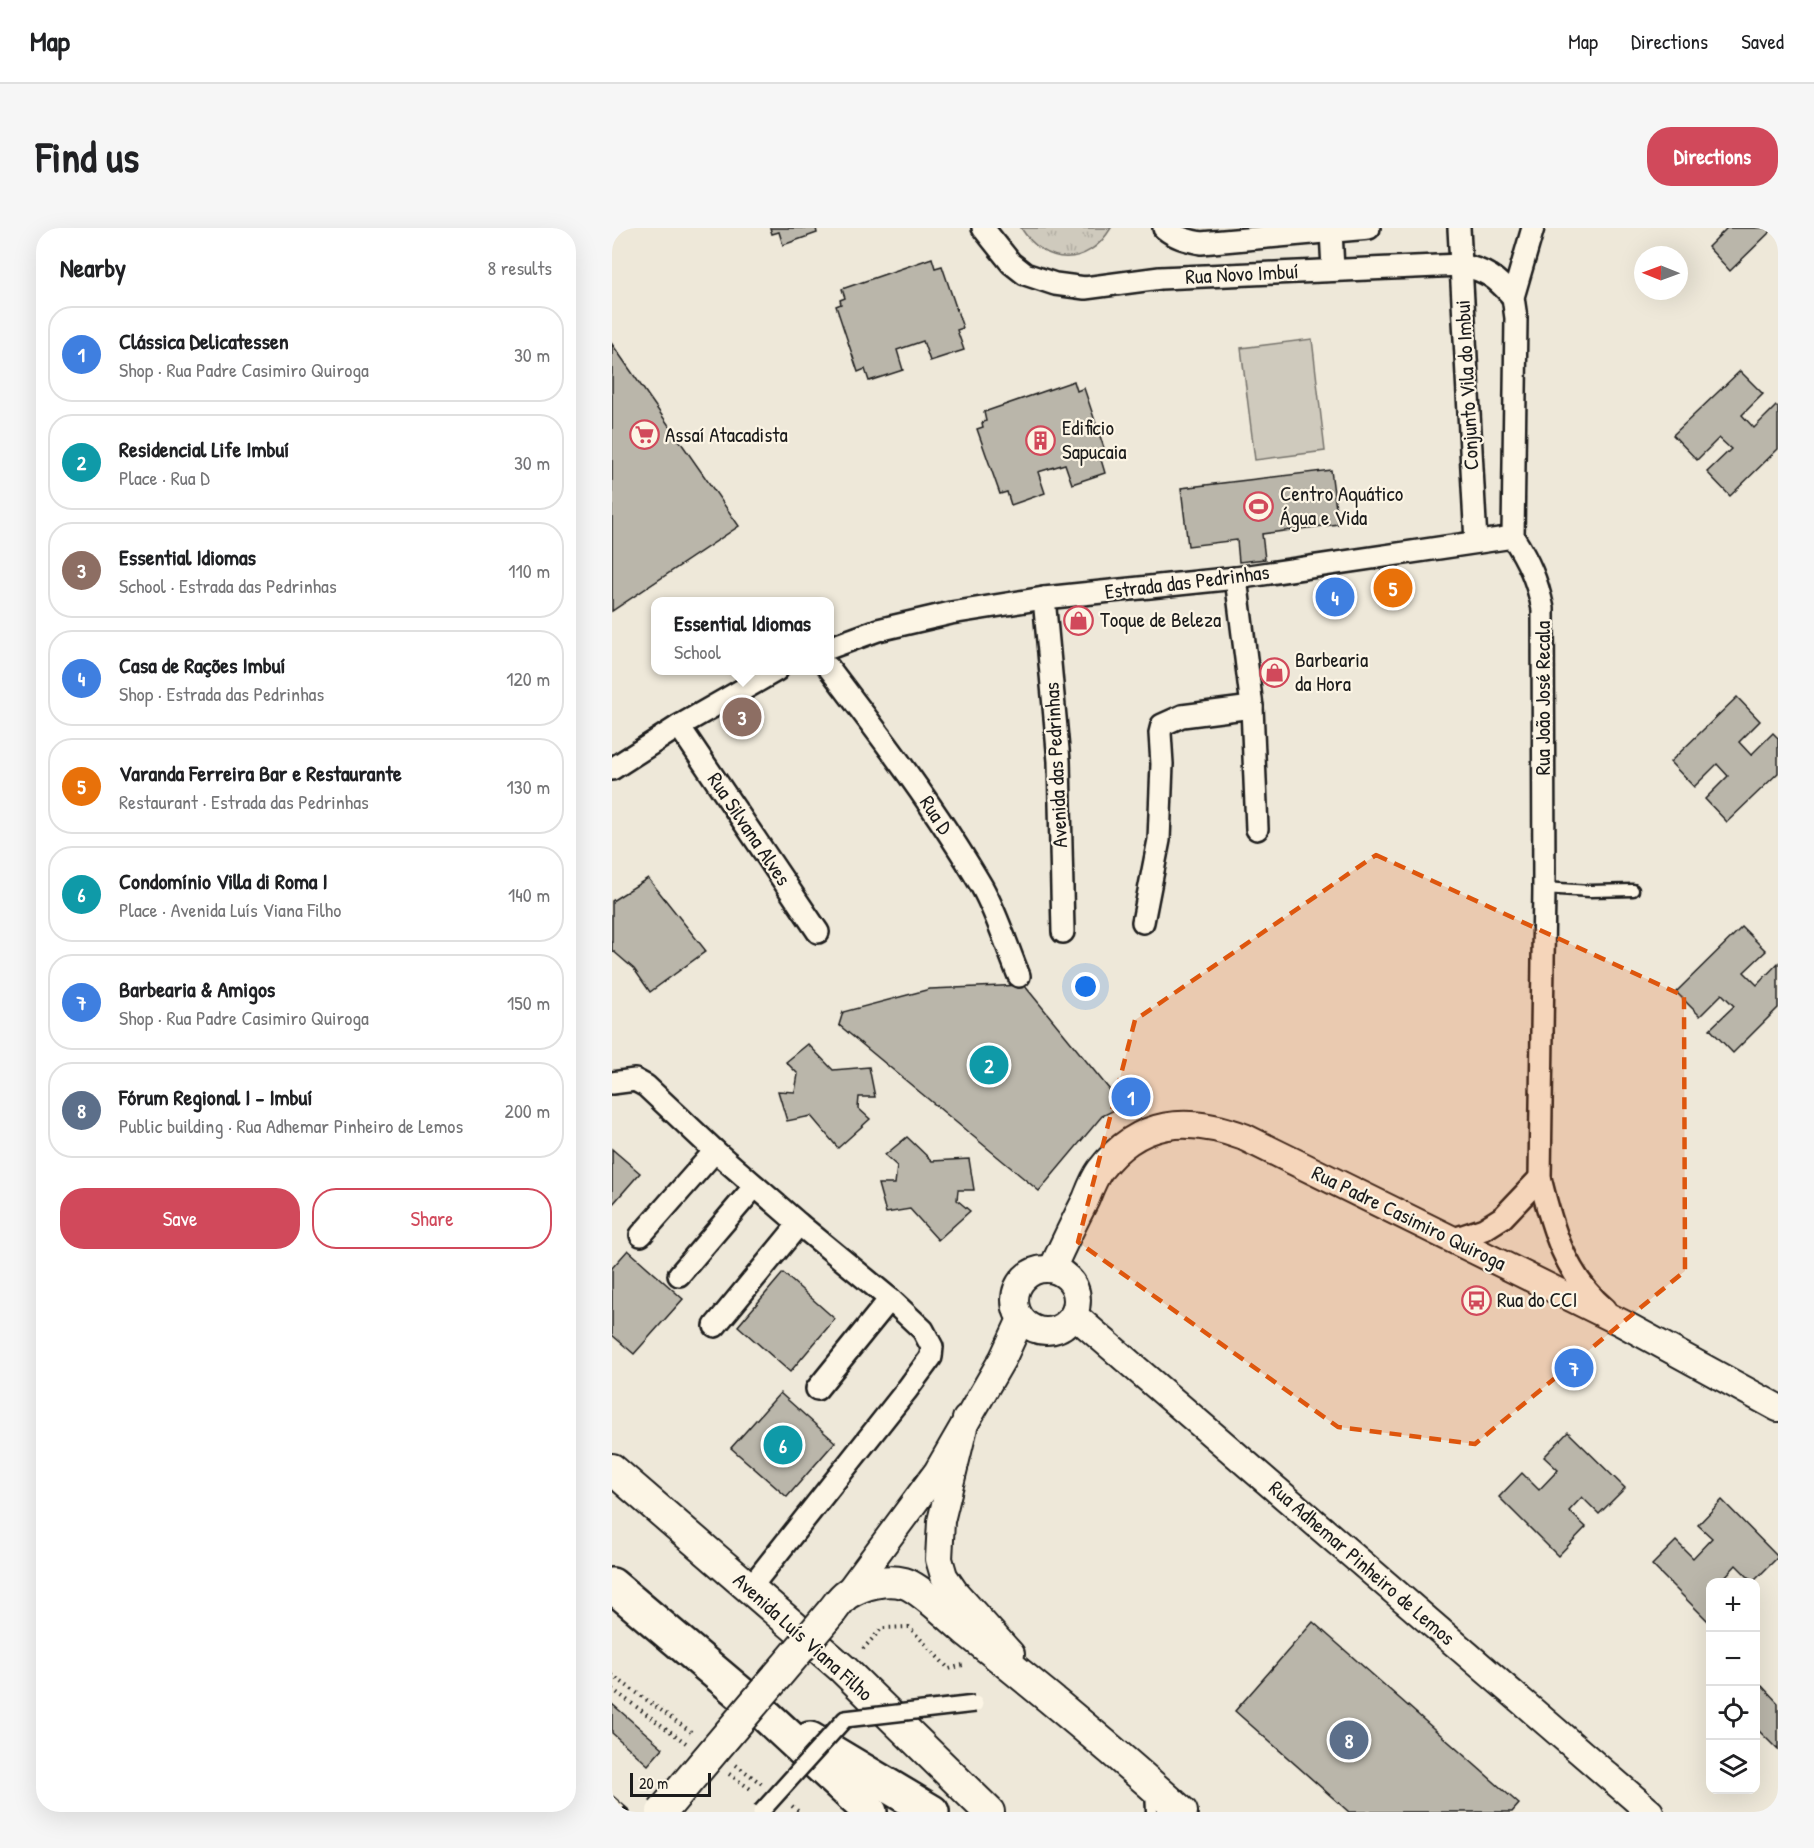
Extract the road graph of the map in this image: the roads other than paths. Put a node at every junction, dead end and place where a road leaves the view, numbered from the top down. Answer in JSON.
{"nodes":[{"id":1,"x":983,"y":228,"type":"edge"},
{"id":2,"x":1164,"y":228,"type":"edge"},
{"id":3,"x":1369,"y":228,"type":"edge"},
{"id":4,"x":1459,"y":228,"type":"edge"},
{"id":5,"x":1533,"y":228,"type":"edge"},
{"id":6,"x":1331,"y":231,"type":"junction"},
{"id":7,"x":1461,"y":265,"type":"junction"},
{"id":8,"x":1333,"y":269,"type":"junction"},
{"id":9,"x":1513,"y":297,"type":"junction"},
{"id":10,"x":1514,"y":537,"type":"junction"},
{"id":11,"x":1476,"y":542,"type":"junction"},
{"id":12,"x":1236,"y":578,"type":"junction"},
{"id":13,"x":1044,"y":598,"type":"junction"},
{"id":14,"x":834,"y":646,"type":"edge"},
{"id":15,"x":768,"y":675,"type":"edge"},
{"id":16,"x":834,"y":675,"type":"edge"},
{"id":17,"x":1251,"y":707,"type":"junction"},
{"id":18,"x":679,"y":726,"type":"junction"},
{"id":19,"x":612,"y":769,"type":"edge"},
{"id":20,"x":1257,"y":829,"type":"dead end"},
{"id":21,"x":1544,"y":888,"type":"junction"},
{"id":22,"x":1633,"y":890,"type":"dead end"},
{"id":23,"x":1143,"y":922,"type":"dead end"},
{"id":24,"x":818,"y":932,"type":"dead end"},
{"id":25,"x":1063,"y":932,"type":"dead end"},
{"id":26,"x":1019,"y":976,"type":"dead end"},
{"id":27,"x":612,"y":1083,"type":"edge"},
{"id":28,"x":715,"y":1151,"type":"junction"},
{"id":29,"x":1540,"y":1178,"type":"junction"},
{"id":30,"x":755,"y":1186,"type":"junction"},
{"id":31,"x":799,"y":1224,"type":"junction"},
{"id":32,"x":641,"y":1235,"type":"dead end"},
{"id":33,"x":1454,"y":1239,"type":"junction"},
{"id":34,"x":1060,"y":1274,"type":"junction"},
{"id":35,"x":679,"y":1275,"type":"dead end"},
{"id":36,"x":890,"y":1299,"type":"junction"},
{"id":37,"x":1074,"y":1315,"type":"junction"},
{"id":38,"x":1622,"y":1323,"type":"junction"},
{"id":39,"x":1028,"y":1324,"type":"junction"},
{"id":40,"x":715,"y":1326,"type":"dead end"},
{"id":41,"x":817,"y":1389,"type":"dead end"},
{"id":42,"x":1778,"y":1408,"type":"edge"},
{"id":43,"x":966,"y":1419,"type":"junction"},
{"id":44,"x":612,"y":1469,"type":"edge"},
{"id":45,"x":612,"y":1585,"type":"edge"},
{"id":46,"x":750,"y":1588,"type":"junction"},
{"id":47,"x":839,"y":1603,"type":"junction"},
{"id":48,"x":1056,"y":1703,"type":"junction"},
{"id":49,"x":975,"y":1704,"type":"dead end"},
{"id":50,"x":761,"y":1711,"type":"junction"},
{"id":51,"x":1151,"y":1798,"type":"edge"},
{"id":52,"x":662,"y":1812,"type":"edge"},
{"id":53,"x":761,"y":1812,"type":"edge"},
{"id":54,"x":870,"y":1812,"type":"edge"},
{"id":55,"x":932,"y":1812,"type":"edge"},
{"id":56,"x":988,"y":1812,"type":"edge"},
{"id":57,"x":1182,"y":1812,"type":"edge"},
{"id":58,"x":1650,"y":1812,"type":"edge"}],
"edges":[{"from":1,"to":8,"type":"street","name":"Rua Novo Imbuí"},
{"from":2,"to":6,"type":"street","name":"Rua Novo Imbuí"},
{"from":3,"to":6,"type":"street","name":"Rua Novo Imbuí"},
{"from":4,"to":7,"type":"street","name":"Conjunto Vila do Imbui"},
{"from":5,"to":9,"type":"street"},
{"from":6,"to":8,"type":"street"},
{"from":7,"to":8,"type":"street","name":"Rua Novo Imbuí"},
{"from":7,"to":9,"type":"street","name":"Rua Novo Imbuí"},
{"from":7,"to":11,"type":"street","name":"Conjunto Vila do Imbui"},
{"from":9,"to":10,"type":"street"},
{"from":10,"to":11,"type":"street","name":"Estrada das Pedrinhas"},
{"from":10,"to":21,"type":"street","name":"Rua João José Recala"},
{"from":11,"to":12,"type":"street","name":"Estrada das Pedrinhas"},
{"from":12,"to":13,"type":"street","name":"Estrada das Pedrinhas"},
{"from":12,"to":17,"type":"street"},
{"from":13,"to":14,"type":"street","name":"Estrada das Pedrinhas"},
{"from":13,"to":25,"type":"street","name":"Avenida das Pedrinhas"},
{"from":15,"to":18,"type":"street"},
{"from":16,"to":26,"type":"street","name":"Rua D"},
{"from":17,"to":20,"type":"street"},
{"from":17,"to":23,"type":"street"},
{"from":18,"to":19,"type":"street"},
{"from":18,"to":24,"type":"street","name":"Rua Silvana Alves"},
{"from":21,"to":22,"type":"lane"},
{"from":21,"to":29,"type":"street","name":"Rua João José Recala"},
{"from":27,"to":28,"type":"street"},
{"from":28,"to":30,"type":"street"},
{"from":28,"to":32,"type":"street"},
{"from":29,"to":33,"type":"street"},
{"from":29,"to":38,"type":"street","name":"Rua João José Recala"},
{"from":30,"to":31,"type":"street"},
{"from":30,"to":35,"type":"street"},
{"from":31,"to":36,"type":"street"},
{"from":31,"to":40,"type":"street"},
{"from":33,"to":34,"type":"street","name":"Rua Padre Casimiro Quiroga"},
{"from":33,"to":38,"type":"street","name":"Rua Padre Casimiro Quiroga"},
{"from":34,"to":37,"type":"street"},
{"from":34,"to":39,"type":"street"},
{"from":36,"to":41,"type":"street"},
{"from":36,"to":46,"type":"street"},
{"from":37,"to":39,"type":"street"},
{"from":37,"to":58,"type":"street","name":"Rua Adhemar Pinheiro de Lemos"},
{"from":38,"to":42,"type":"street","name":"Rua Padre Casimiro Quiroga"},
{"from":39,"to":43,"type":"street"},
{"from":43,"to":47,"type":"street"},
{"from":43,"to":48,"type":"street"},
{"from":44,"to":46,"type":"main road","name":"Avenida Luís Viana Filho"},
{"from":45,"to":50,"type":"highway"},
{"from":46,"to":56,"type":"main road","name":"Avenida Luís Viana Filho"},
{"from":47,"to":48,"type":"main road"},
{"from":47,"to":52,"type":"main road","bridge":true},
{"from":48,"to":51,"type":"main road"},
{"from":49,"to":53,"type":"street","bridge":true},
{"from":50,"to":54,"type":"highway"},
{"from":50,"to":55,"type":"highway"},
{"from":51,"to":57,"type":"main road"}]}
